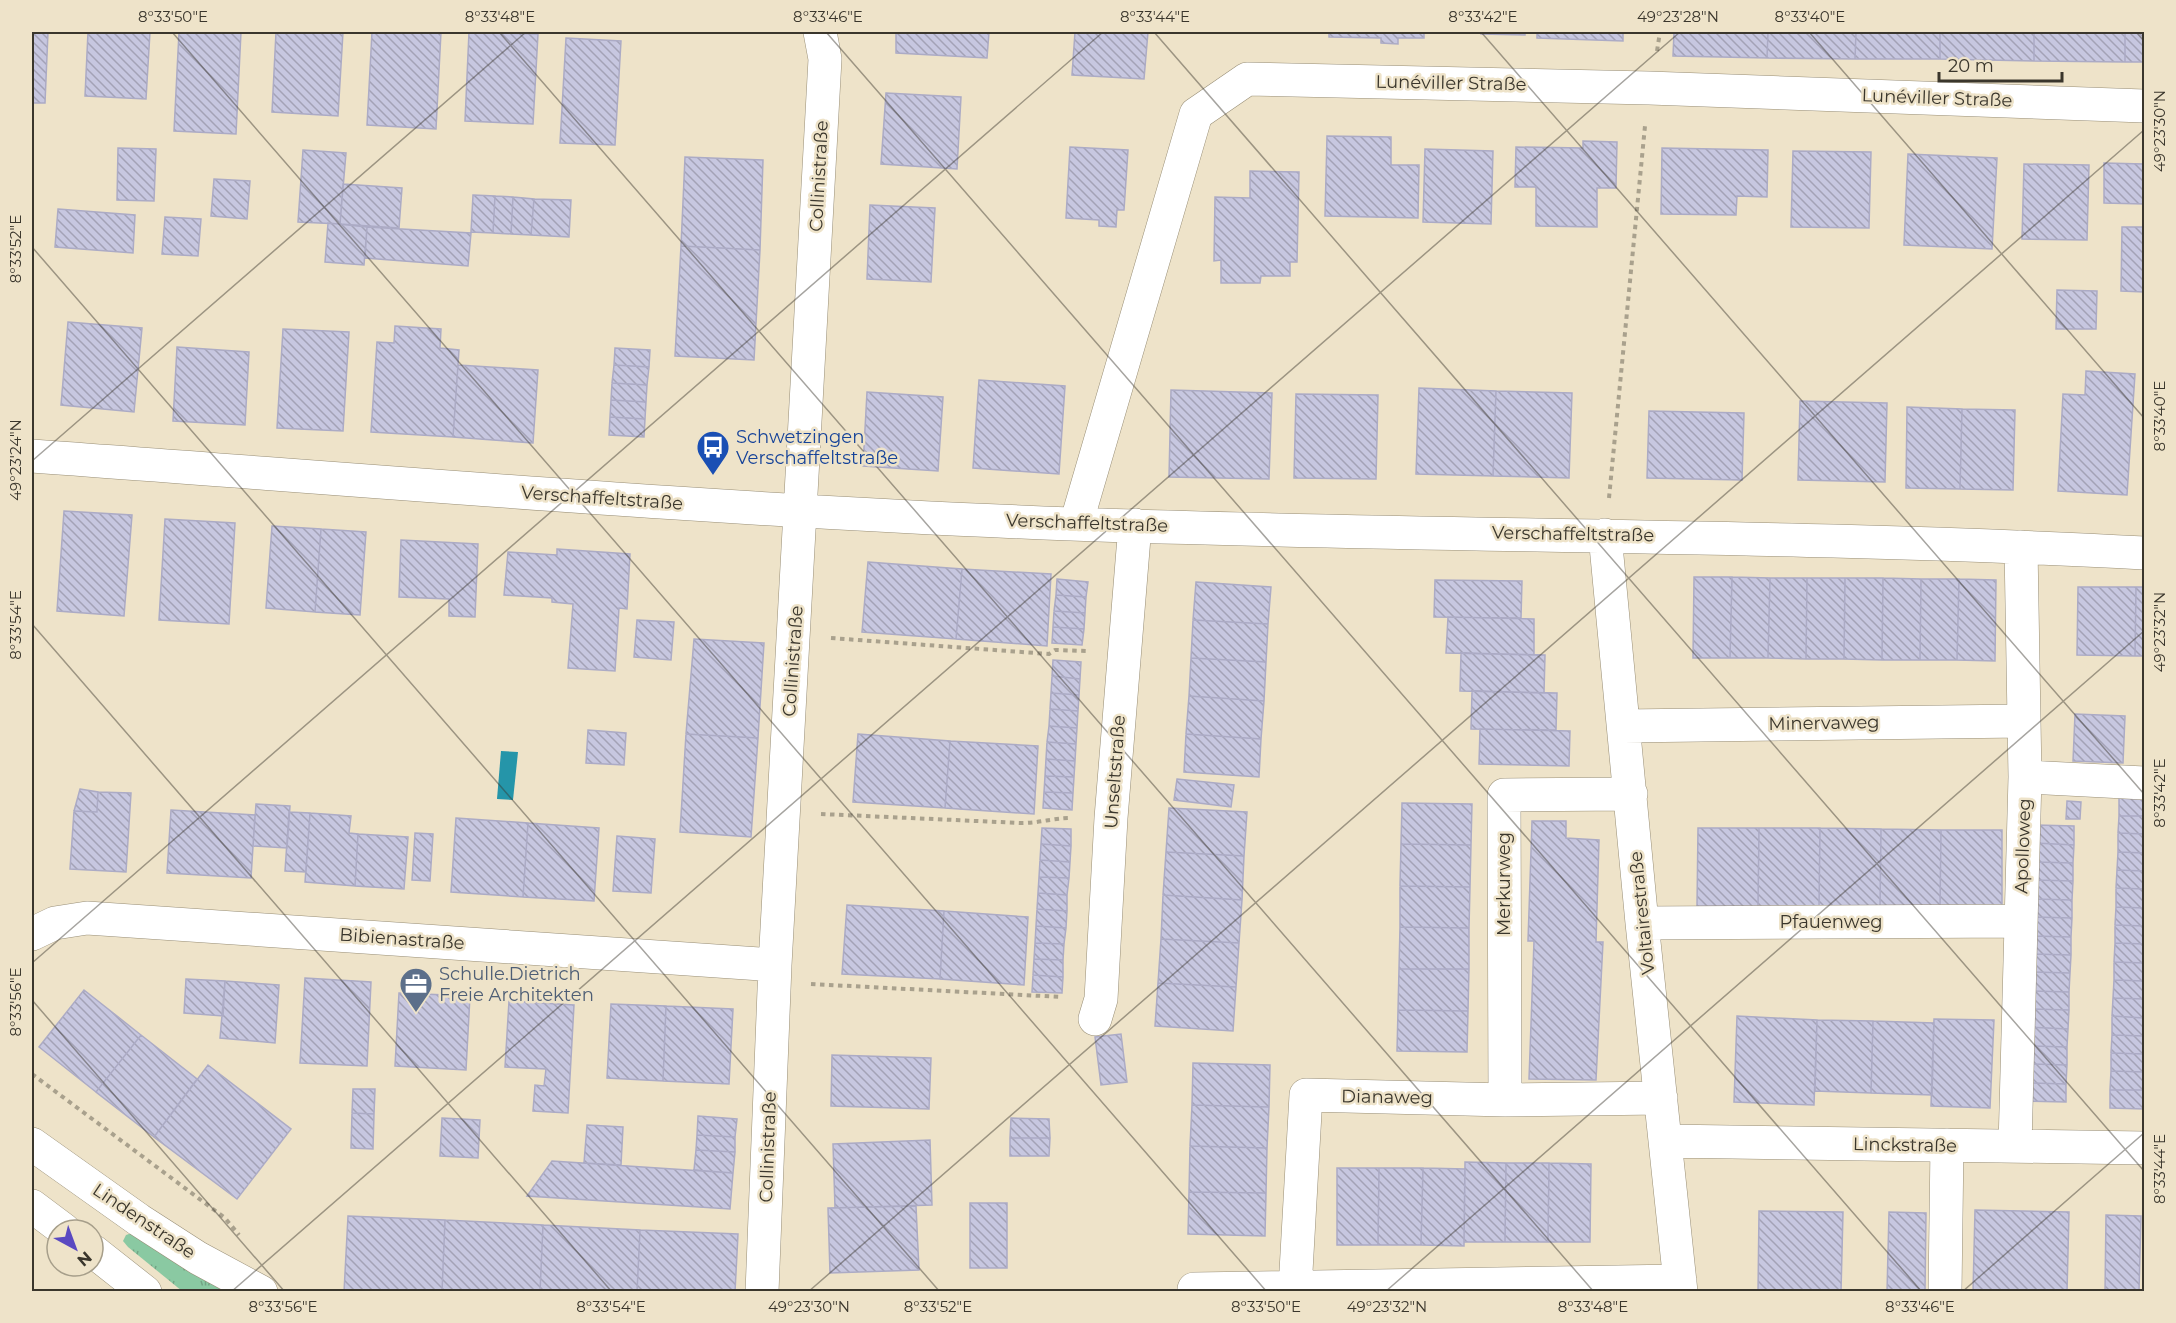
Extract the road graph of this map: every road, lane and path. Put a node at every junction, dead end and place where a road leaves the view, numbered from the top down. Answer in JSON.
{"nodes":[{"id":1,"x":820,"y":32,"type":"edge"},
{"id":2,"x":1648,"y":88,"type":"junction"},
{"id":3,"x":2145,"y":105,"type":"edge"},
{"id":4,"x":32,"y":456,"type":"edge"},
{"id":5,"x":802,"y":512,"type":"junction"},
{"id":6,"x":1076,"y":524,"type":"junction"},
{"id":7,"x":1135,"y":525,"type":"junction"},
{"id":8,"x":1605,"y":535,"type":"junction"},
{"id":9,"x":2021,"y":546,"type":"junction"},
{"id":10,"x":2145,"y":553,"type":"edge"},
{"id":11,"x":795,"y":636,"type":"junction"},
{"id":12,"x":1049,"y":654,"type":"dead end"},
{"id":13,"x":2023,"y":721,"type":"junction"},
{"id":14,"x":1624,"y":726,"type":"junction"},
{"id":15,"x":2025,"y":777,"type":"junction"},
{"id":16,"x":2145,"y":783,"type":"edge"},
{"id":17,"x":1631,"y":794,"type":"junction"},
{"id":18,"x":784,"y":812,"type":"junction"},
{"id":19,"x":1040,"y":823,"type":"dead end"},
{"id":20,"x":2020,"y":921,"type":"junction"},
{"id":21,"x":1642,"y":923,"type":"junction"},
{"id":22,"x":32,"y":934,"type":"edge"},
{"id":23,"x":774,"y":973,"type":"junction"},
{"id":24,"x":1098,"y":1009,"type":"joint"},
{"id":25,"x":32,"y":1074,"type":"edge"},
{"id":26,"x":1661,"y":1098,"type":"junction"},
{"id":27,"x":1505,"y":1100,"type":"junction"},
{"id":28,"x":1666,"y":1141,"type":"junction"},
{"id":29,"x":32,"y":1144,"type":"edge"},
{"id":30,"x":1947,"y":1145,"type":"junction"},
{"id":31,"x":2015,"y":1146,"type":"junction"},
{"id":32,"x":2145,"y":1148,"type":"edge"},
{"id":33,"x":32,"y":1206,"type":"edge"},
{"id":34,"x":48,"y":1218,"type":"edge"},
{"id":35,"x":245,"y":1241,"type":"dead end"},
{"id":36,"x":105,"y":1261,"type":"edge"},
{"id":37,"x":1681,"y":1286,"type":"edge"},
{"id":38,"x":1194,"y":1289,"type":"dead end"},
{"id":39,"x":1295,"y":1289,"type":"junction"},
{"id":40,"x":144,"y":1292,"type":"edge"},
{"id":41,"x":261,"y":1292,"type":"edge"},
{"id":42,"x":762,"y":1292,"type":"edge"},
{"id":43,"x":1945,"y":1292,"type":"edge"}],
"edges":[{"from":1,"to":5,"type":"street","name":"Collinistraße"},
{"from":2,"to":3,"type":"street","name":"Lunéviller Straße"},
{"from":2,"to":6,"type":"street","name":"Lunéviller Straße"},
{"from":2,"to":8,"type":"path"},
{"from":4,"to":5,"type":"street","name":"Verschaffeltstraße"},
{"from":5,"to":6,"type":"street","name":"Verschaffeltstraße"},
{"from":5,"to":11,"type":"street","name":"Collinistraße"},
{"from":6,"to":7,"type":"street","name":"Verschaffeltstraße"},
{"from":7,"to":8,"type":"street","name":"Verschaffeltstraße"},
{"from":7,"to":24,"type":"street","name":"Unseltstraße"},
{"from":8,"to":9,"type":"street","name":"Verschaffeltstraße"},
{"from":8,"to":14,"type":"street","name":"Voltairestraße"},
{"from":9,"to":10,"type":"street","name":"Verschaffeltstraße"},
{"from":9,"to":13,"type":"street","name":"Apolloweg"},
{"from":11,"to":12,"type":"path"},
{"from":11,"to":18,"type":"street","name":"Collinistraße"},
{"from":13,"to":14,"type":"street","name":"Minervaweg"},
{"from":13,"to":15,"type":"street","name":"Apolloweg"},
{"from":14,"to":17,"type":"street","name":"Voltairestraße"},
{"from":15,"to":16,"type":"street"},
{"from":15,"to":20,"type":"street","name":"Apolloweg"},
{"from":17,"to":21,"type":"street","name":"Voltairestraße"},
{"from":17,"to":27,"type":"street","name":"Merkurweg"},
{"from":18,"to":19,"type":"path"},
{"from":18,"to":23,"type":"street","name":"Collinistraße"},
{"from":20,"to":21,"type":"street","name":"Pfauenweg"},
{"from":20,"to":31,"type":"street","name":"Apolloweg"},
{"from":21,"to":26,"type":"street","name":"Voltairestraße"},
{"from":22,"to":23,"type":"street","name":"Bibienastraße"},
{"from":23,"to":24,"type":"path"},
{"from":23,"to":42,"type":"street","name":"Collinistraße"},
{"from":25,"to":35,"type":"path"},
{"from":26,"to":27,"type":"street","name":"Dianaweg"},
{"from":26,"to":28,"type":"street","name":"Voltairestraße"},
{"from":27,"to":39,"type":"street","name":"Dianaweg"},
{"from":28,"to":30,"type":"street","name":"Linckstraße"},
{"from":28,"to":37,"type":"street","name":"Voltairestraße"},
{"from":29,"to":41,"type":"street","name":"Lindenstraße"},
{"from":30,"to":31,"type":"street","name":"Linckstraße"},
{"from":30,"to":43,"type":"street"},
{"from":31,"to":32,"type":"street","name":"Linckstraße"},
{"from":33,"to":34,"type":"street"},
{"from":36,"to":40,"type":"street"},
{"from":37,"to":39,"type":"street"},
{"from":38,"to":39,"type":"street"}]}
